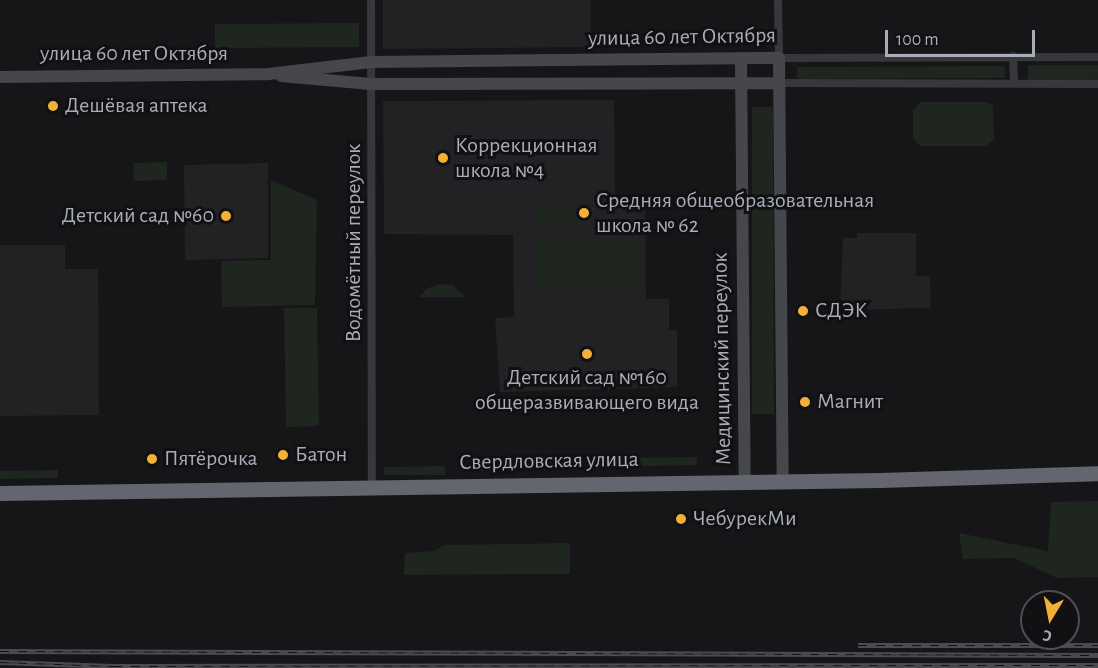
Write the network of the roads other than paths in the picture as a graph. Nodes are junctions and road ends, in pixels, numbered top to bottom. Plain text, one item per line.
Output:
1 (370, 0) edge
2 (778, 0) edge
3 (1013, 56) junction
4 (1098, 57) edge
5 (741, 58) junction
6 (778, 58) junction
7 (371, 62) junction
8 (268, 74) junction
9 (0, 76) edge
10 (740, 83) junction
11 (779, 83) junction
12 (1014, 83) junction
13 (371, 84) junction
14 (1098, 84) edge
15 (1098, 473) edge
16 (745, 481) junction
17 (783, 481) junction
18 (372, 486) junction
19 (0, 493) edge

1 - 7 street, Водомётный переулок
2 - 6 street
3 - 4 street, улица 60 лет Октября
3 - 6 street, улица 60 лет Октября
3 - 12 street
5 - 6 main road, улица 60 лет Октября
5 - 7 main road, улица 60 лет Октября
5 - 10 main road, Медицинский переулок
6 - 11 main road
7 - 8 main road, улица 60 лет Октября
7 - 13 street, Водомётный переулок
8 - 9 main road, улица 60 лет Октября
8 - 13 main road, улица 60 лет Октября
10 - 11 main road, улица 60 лет Октября
10 - 13 main road, улица 60 лет Октября
10 - 16 main road, Медицинский переулок
11 - 12 street, улица 60 лет Октября
11 - 17 main road
12 - 14 street, улица 60 лет Октября
13 - 18 street, Водомётный переулок
15 - 17 highway, Свердловская улица
16 - 17 highway, Свердловская улица
16 - 18 highway, Свердловская улица
18 - 19 highway, Свердловская улица

